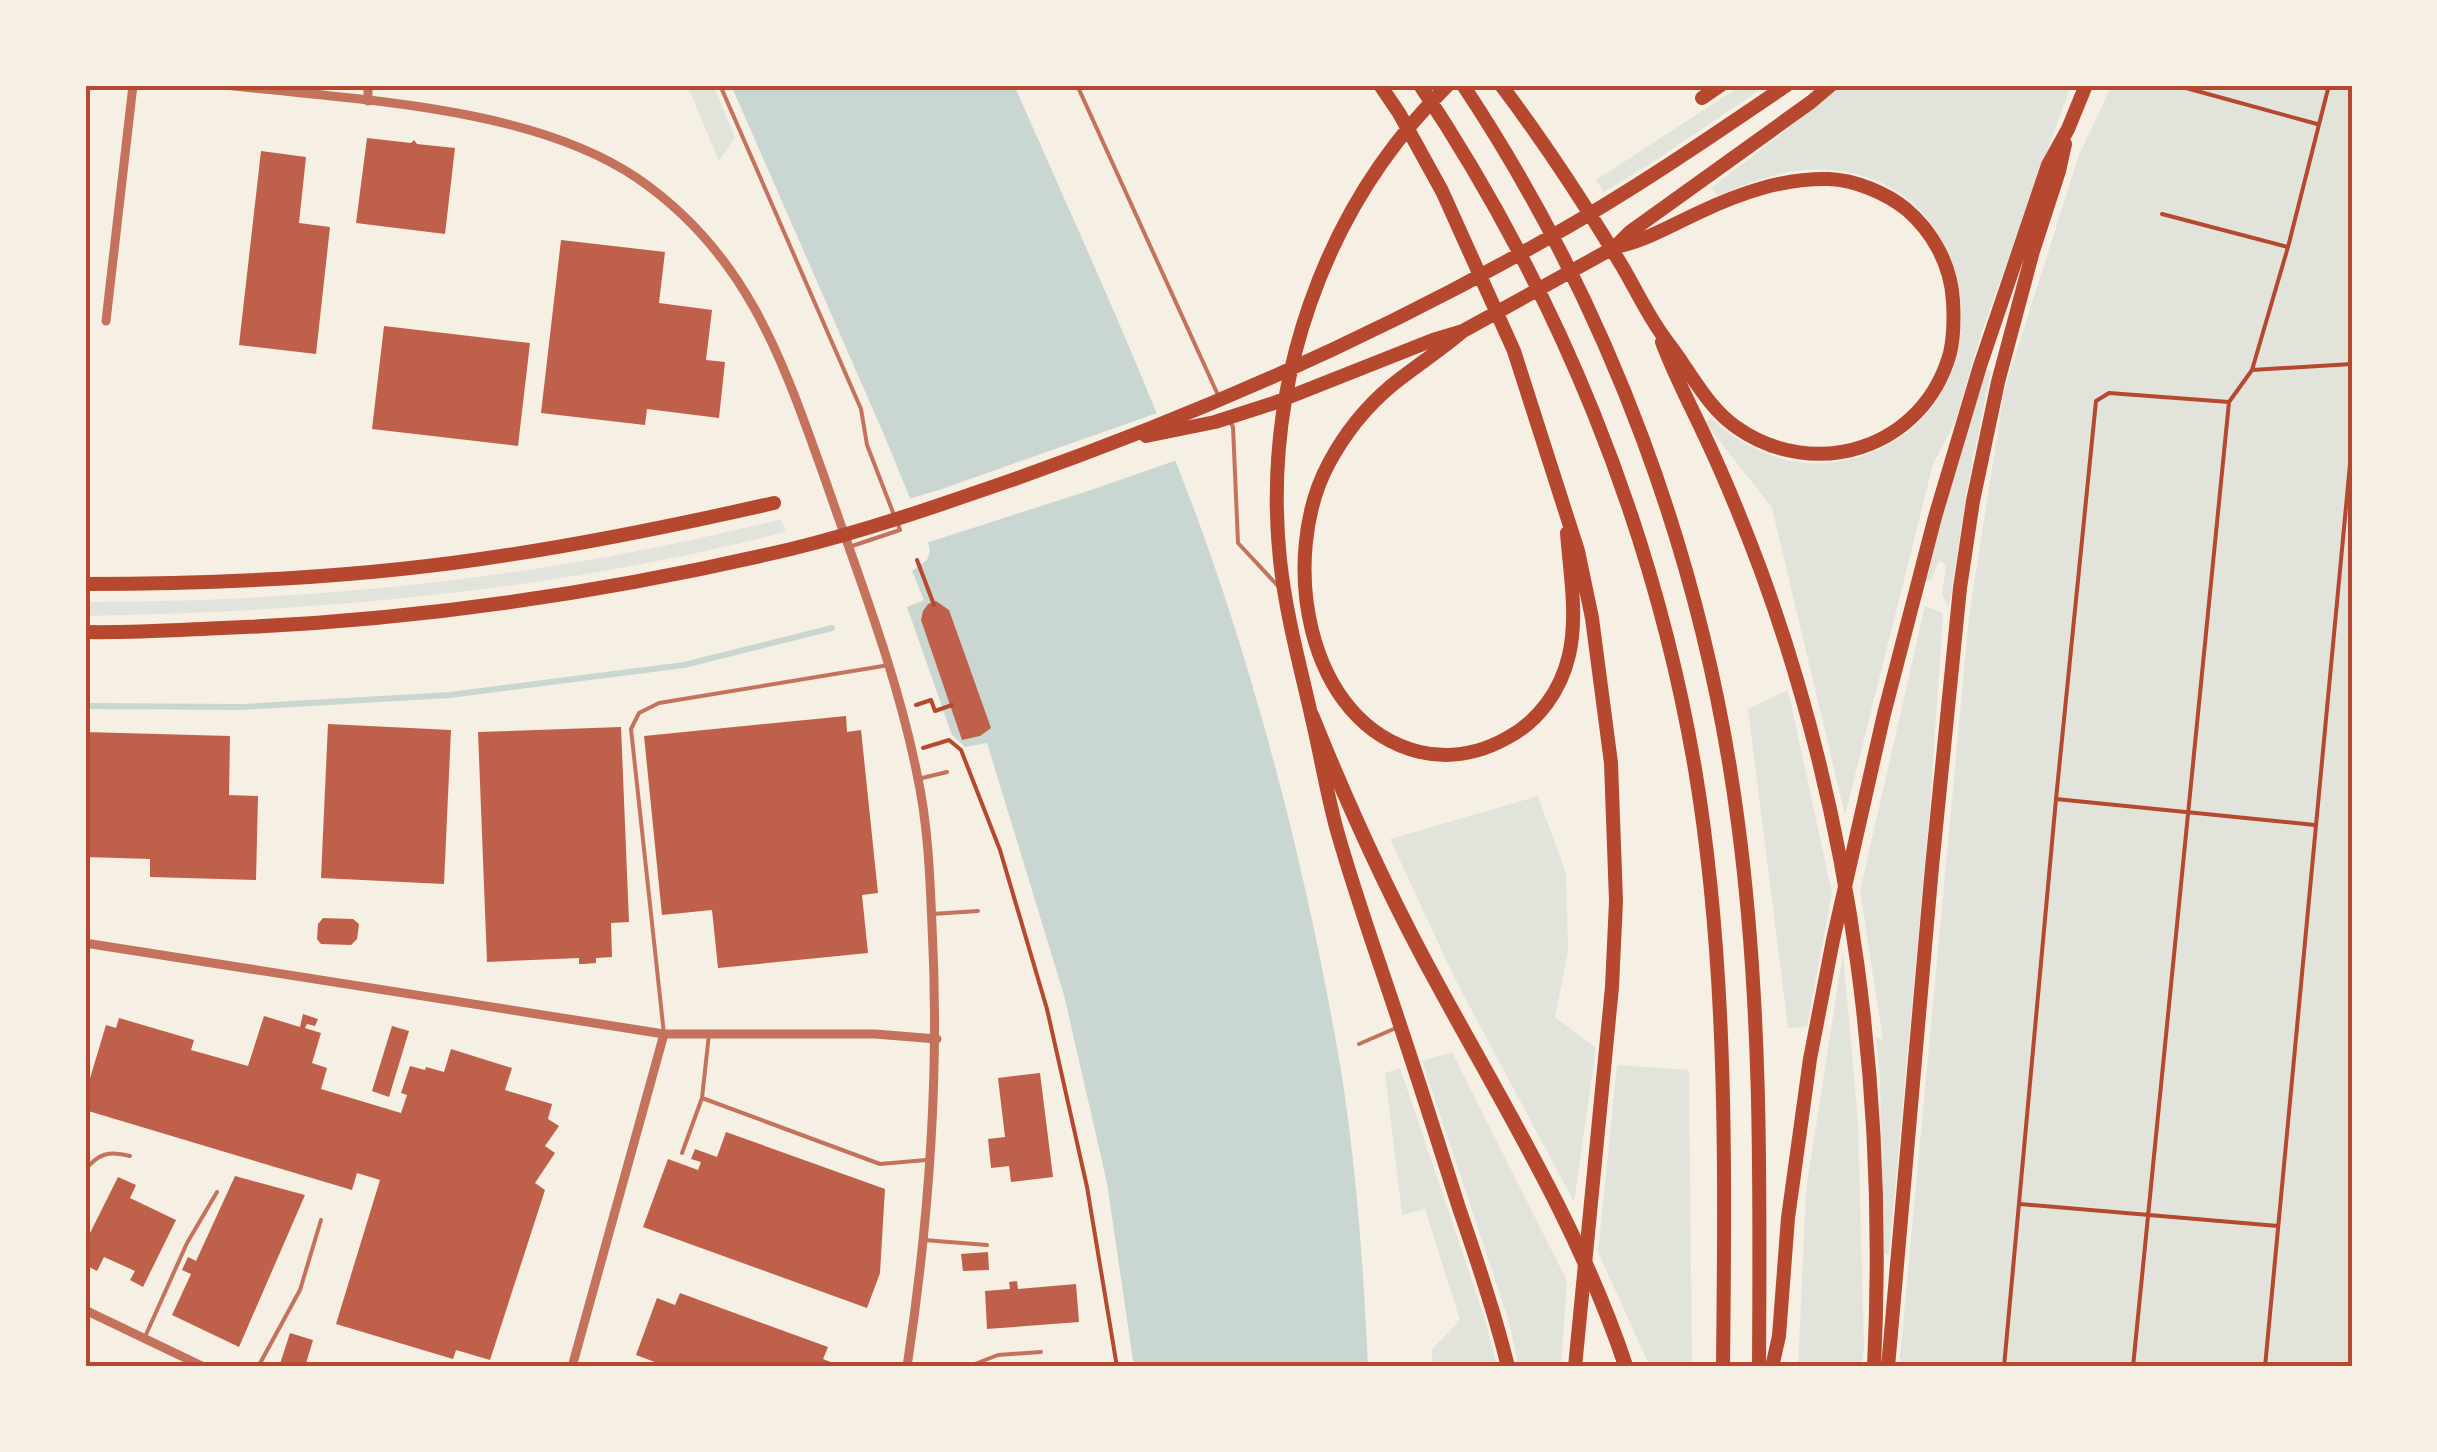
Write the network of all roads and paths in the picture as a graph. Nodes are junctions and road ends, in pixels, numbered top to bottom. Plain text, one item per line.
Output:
1 (133, 85) edge
2 (226, 85) edge
3 (368, 85) edge
4 (720, 85) edge
5 (1077, 85) edge
6 (1380, 85) edge
7 (1420, 85) edge
8 (1448, 85) edge
9 (1463, 85) edge
10 (1500, 85) edge
11 (1721, 85) edge
12 (1787, 85) edge
13 (1831, 85) edge
14 (2086, 85) edge
15 (2329, 85) edge
16 (2186, 88) dead end
17 (1702, 98) dead end
18 (368, 101) junction
19 (2318, 124) junction
20 (2068, 129) junction
21 (2162, 214) dead end
22 (1634, 237) junction
23 (2288, 247) junction
24 (106, 321) dead end
25 (1656, 327) junction
26 (1463, 331) junction
27 (2352, 364) edge
28 (2252, 370) junction
29 (2229, 402) junction
30 (1111, 444) junction
31 (2352, 444) edge
32 (774, 502) dead end
33 (1564, 508) junction
34 (849, 548) junction
35 (916, 560) dead end
36 (85, 584) edge
37 (1284, 592) junction
38 (934, 605) dead end
39 (85, 632) edge
40 (889, 665) junction
41 (931, 700) dead end
42 (952, 705) dead end
43 (1312, 716) junction
44 (912, 751) junction
45 (947, 772) dead end
46 (918, 778) junction
47 (2056, 799) junction
48 (2187, 813) junction
49 (2315, 824) junction
50 (978, 911) dead end
51 (932, 914) junction
52 (85, 942) edge
53 (1400, 1026) junction
54 (664, 1034) junction
55 (709, 1034) junction
56 (937, 1039) junction
57 (1359, 1044) dead end
58 (702, 1098) junction
59 (682, 1153) dead end
60 (130, 1156) dead end
61 (929, 1160) junction
62 (85, 1170) edge
63 (217, 1192) dead end
64 (2020, 1204) junction
65 (2148, 1213) junction
66 (321, 1220) dead end
67 (2278, 1226) junction
68 (924, 1240) junction
69 (987, 1246) dead end
70 (85, 1310) edge
71 (144, 1339) junction
72 (1041, 1352) dead end
73 (204, 1367) edge
74 (258, 1367) edge
75 (572, 1367) edge
76 (907, 1367) edge
77 (967, 1367) edge
78 (1117, 1367) edge
79 (1508, 1367) edge
80 (1575, 1367) edge
81 (1626, 1367) edge
82 (1723, 1367) edge
83 (1759, 1367) edge
84 (1772, 1367) edge
85 (1874, 1367) edge
86 (1888, 1367) edge
87 (2004, 1367) edge
88 (2134, 1367) edge
89 (2265, 1367) edge

1 - 24 street
2 - 18 street
3 - 18 street
4 - 34 lane
5 - 37 lane
6 - 33 highway
7 - 82 highway
8 - 37 highway
9 - 83 highway
10 - 25 highway
11 - 17 highway
12 - 30 highway
13 - 22 highway
14 - 20 highway
15 - 19 path
16 - 19 path
18 - 34 street
19 - 23 path
20 - 84 highway
20 - 86 highway
21 - 23 path
22 - 25 highway
22 - 26 highway
23 - 28 path
25 - 85 highway
26 - 30 highway
26 - 33 highway
27 - 28 path
28 - 29 path
29 - 47 path
29 - 48 path
30 - 39 highway
31 - 49 path
32 - 36 highway
33 - 80 highway
34 - 40 street
35 - 38 path
37 - 43 highway
40 - 44 street
40 - 54 lane
41 - 42 path
43 - 53 highway
43 - 81 highway
44 - 46 street
44 - 78 path
45 - 46 lane
46 - 51 street
47 - 48 path
47 - 64 path
48 - 49 path
48 - 65 path
49 - 67 path
50 - 51 lane
51 - 56 street
52 - 54 street
53 - 57 lane
53 - 79 highway
54 - 55 street
54 - 75 street
55 - 56 street
55 - 58 lane
56 - 61 street
58 - 59 lane
58 - 61 lane
60 - 62 lane
61 - 68 street
63 - 71 lane
64 - 65 path
64 - 87 path
65 - 67 path
65 - 88 path
66 - 74 lane
67 - 89 path
68 - 69 lane
68 - 76 street
70 - 71 street
71 - 73 street
72 - 77 lane

